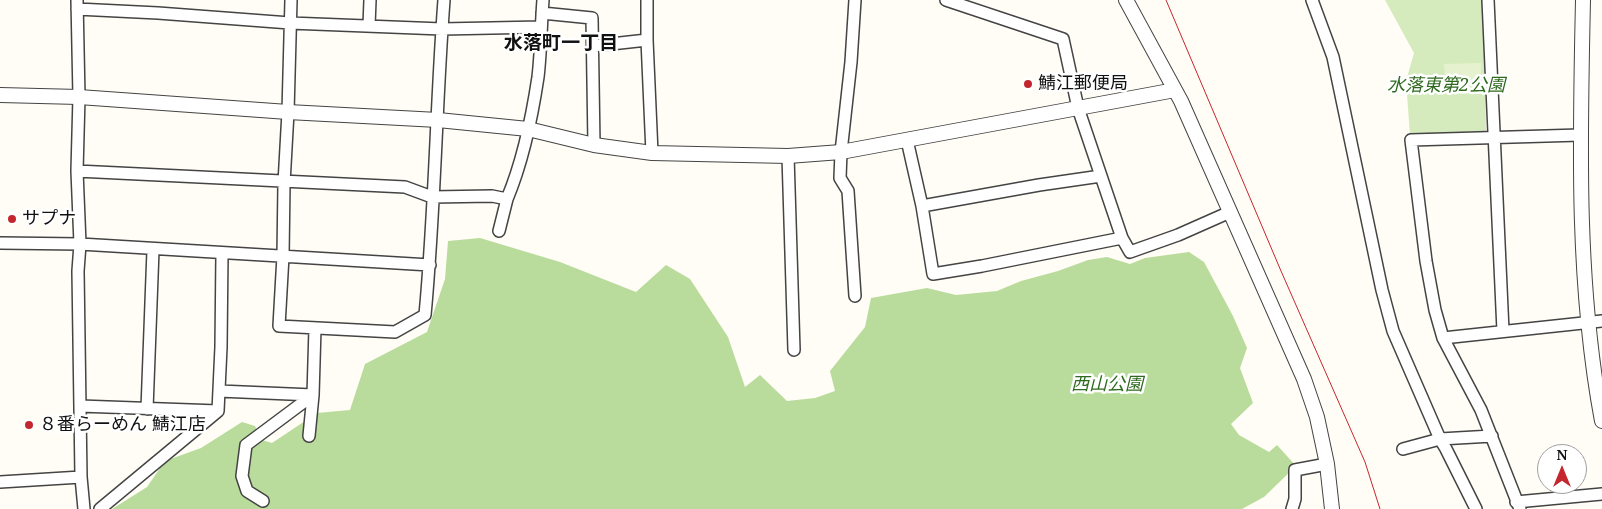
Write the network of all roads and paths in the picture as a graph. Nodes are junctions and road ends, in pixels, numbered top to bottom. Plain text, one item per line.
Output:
1 (158, 0) edge
2 (291, 0) edge
3 (370, 0) edge
4 (444, 0) edge
5 (543, 0) edge
6 (648, 0) edge
7 (855, 0) edge
8 (946, 0) edge
9 (1126, 0) edge
10 (1312, 0) edge
11 (1488, 0) edge
12 (1583, 0) edge
13 (77, 4) edge
14 (158, 13) junction
15 (542, 13) junction
16 (290, 23) junction
17 (369, 26) junction
18 (541, 27) junction
19 (442, 29) junction
20 (647, 40) junction
21 (592, 46) junction
22 (1175, 90) junction
23 (0, 95) edge
24 (79, 97) junction
25 (1078, 108) junction
26 (288, 112) junction
27 (438, 120) junction
28 (528, 129) junction
29 (1580, 135) junction
30 (1495, 136) junction
31 (907, 140) junction
32 (594, 145) junction
33 (841, 152) junction
34 (652, 153) junction
35 (788, 156) junction
36 (77, 171) junction
37 (1101, 176) junction
38 (284, 183) junction
39 (432, 197) junction
40 (507, 199) junction
41 (922, 206) junction
42 (1230, 212) junction
43 (499, 231) dead end
44 (1122, 238) junction
45 (0, 243) edge
46 (80, 244) junction
47 (153, 250) junction
48 (222, 253) junction
49 (283, 256) junction
50 (430, 265) junction
51 (855, 296) dead end
52 (1602, 322) edge
53 (1587, 323) junction
54 (316, 328) junction
55 (1503, 331) junction
56 (1443, 338) junction
57 (794, 350) dead end
58 (219, 391) junction
59 (313, 395) junction
60 (80, 406) junction
61 (146, 409) junction
62 (218, 411) junction
63 (1602, 421) edge
64 (309, 436) dead end
65 (1492, 436) junction
66 (1440, 439) junction
67 (1403, 449) dead end
68 (1327, 464) junction
69 (81, 477) junction
70 (0, 482) edge
71 (1602, 494) edge
72 (263, 501) dead end
73 (1518, 506) edge
74 (84, 509) edge
75 (100, 509) edge
76 (1292, 509) edge
77 (1332, 509) edge
78 (1476, 509) edge

1 - 14 street
2 - 16 street
3 - 17 street
4 - 19 street
5 - 15 street
6 - 20 street
7 - 33 street
8 - 25 street
9 - 22 street
10 - 66 street
11 - 30 street
12 - 29 street
13 - 14 street
13 - 24 street
14 - 16 street
15 - 18 street
15 - 21 street
16 - 17 street
16 - 26 street
17 - 19 street
18 - 19 street
18 - 28 street
19 - 27 street
20 - 21 street
20 - 34 street
21 - 32 street
22 - 25 street
22 - 42 street
23 - 24 street
24 - 26 street
24 - 36 street
25 - 31 street
25 - 37 street
26 - 27 street
26 - 38 street
27 - 28 street
27 - 39 street
28 - 32 street
28 - 40 street
29 - 30 street
29 - 53 street
30 - 55 street
30 - 56 street
31 - 33 street
31 - 41 street
32 - 34 street
33 - 35 street
33 - 51 street
34 - 35 street
35 - 57 street
36 - 38 street
36 - 46 street
37 - 41 street
37 - 44 street
38 - 39 street
38 - 49 street
39 - 40 street
39 - 50 street
40 - 43 street
41 - 44 street
42 - 44 street
42 - 68 street
45 - 46 street
46 - 47 street
46 - 60 street
47 - 48 street
47 - 61 street
48 - 49 street
48 - 58 street
49 - 50 street
49 - 54 street
50 - 54 street
52 - 53 street
53 - 55 street
53 - 63 street
54 - 59 street
55 - 56 street
56 - 65 street
58 - 59 street
58 - 62 street
59 - 64 street
59 - 72 street
60 - 61 street
60 - 69 street
61 - 62 street
62 - 75 street
65 - 66 street
65 - 73 street
66 - 67 street
66 - 78 street
68 - 76 street
68 - 77 street
69 - 70 street
69 - 74 street
71 - 73 street

